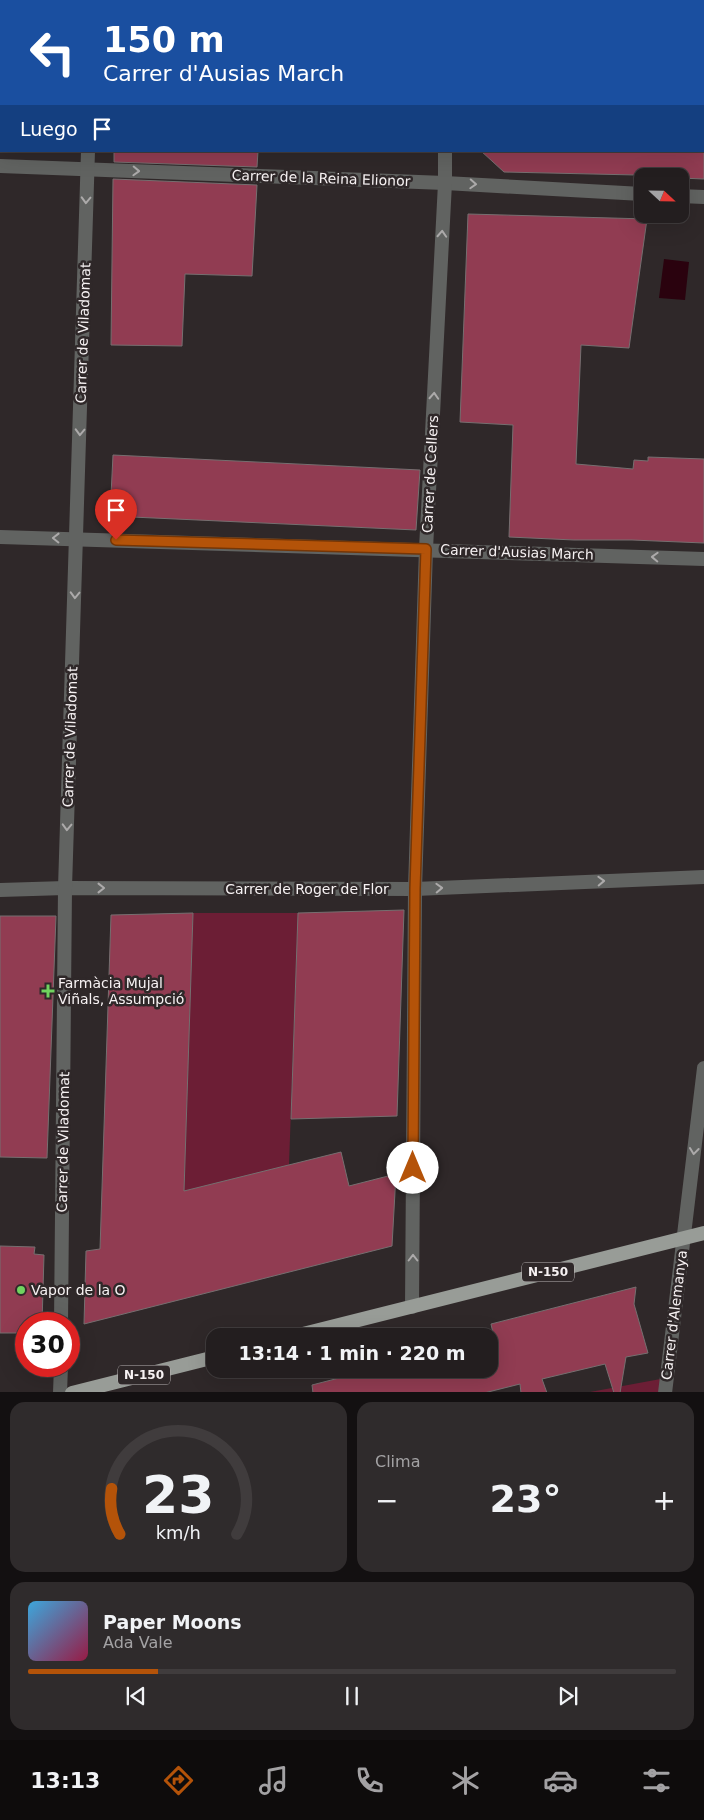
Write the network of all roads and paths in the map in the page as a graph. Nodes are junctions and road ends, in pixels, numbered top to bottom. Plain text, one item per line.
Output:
1 (88, 152) edge
2 (445, 152) edge
3 (0, 166) edge
4 (87, 169) junction
5 (444, 183) junction
6 (634, 194) edge
7 (689, 196) edge
8 (704, 197) edge
9 (0, 537) edge
10 (77, 538) junction
11 (426, 549) junction
12 (704, 559) edge
13 (704, 877) edge
14 (65, 888) junction
15 (415, 889) junction
16 (0, 890) edge
17 (704, 1068) edge
18 (704, 1233) edge
19 (683, 1238) junction
20 (412, 1307) junction
21 (61, 1312) edge
22 (327, 1328) edge
23 (206, 1358) edge
24 (61, 1377) edge
25 (60, 1392) edge
26 (72, 1392) edge
27 (665, 1392) edge

1 - 4 street, Carrer de Viladomat
2 - 5 street, Carrer de Cellers
3 - 4 street, Carrer de la Reina Elionor
4 -> 5 street, Carrer de la Reina Elionor
4 -> 10 street, Carrer de Viladomat
5 -> 6 street, Carrer de la Reina Elionor
11 -> 5 street, Carrer de Cellers
7 - 8 street
10 -> 9 street, Carrer d'Ausias March
10 - 11 street, Carrer d'Ausias March
10 -> 14 street, Carrer de Viladomat
12 -> 11 street, Carrer d'Ausias March
11 - 15 street, Carrer de Cellers
15 -> 13 street, Carrer de Roger de Flor
14 -> 15 street, Carrer de Roger de Flor
14 - 16 street, Carrer de Roger de Flor
14 - 21 street, Carrer de Viladomat
20 -> 15 street, Carrer de Cellers
17 -> 19 street, Carrer d'Alemanya
18 - 19 main road, N-150
19 - 20 main road, N-150
19 - 27 street, Carrer d'Alemanya
20 - 22 main road, N-150
23 - 26 main road, N-150
24 - 25 street

